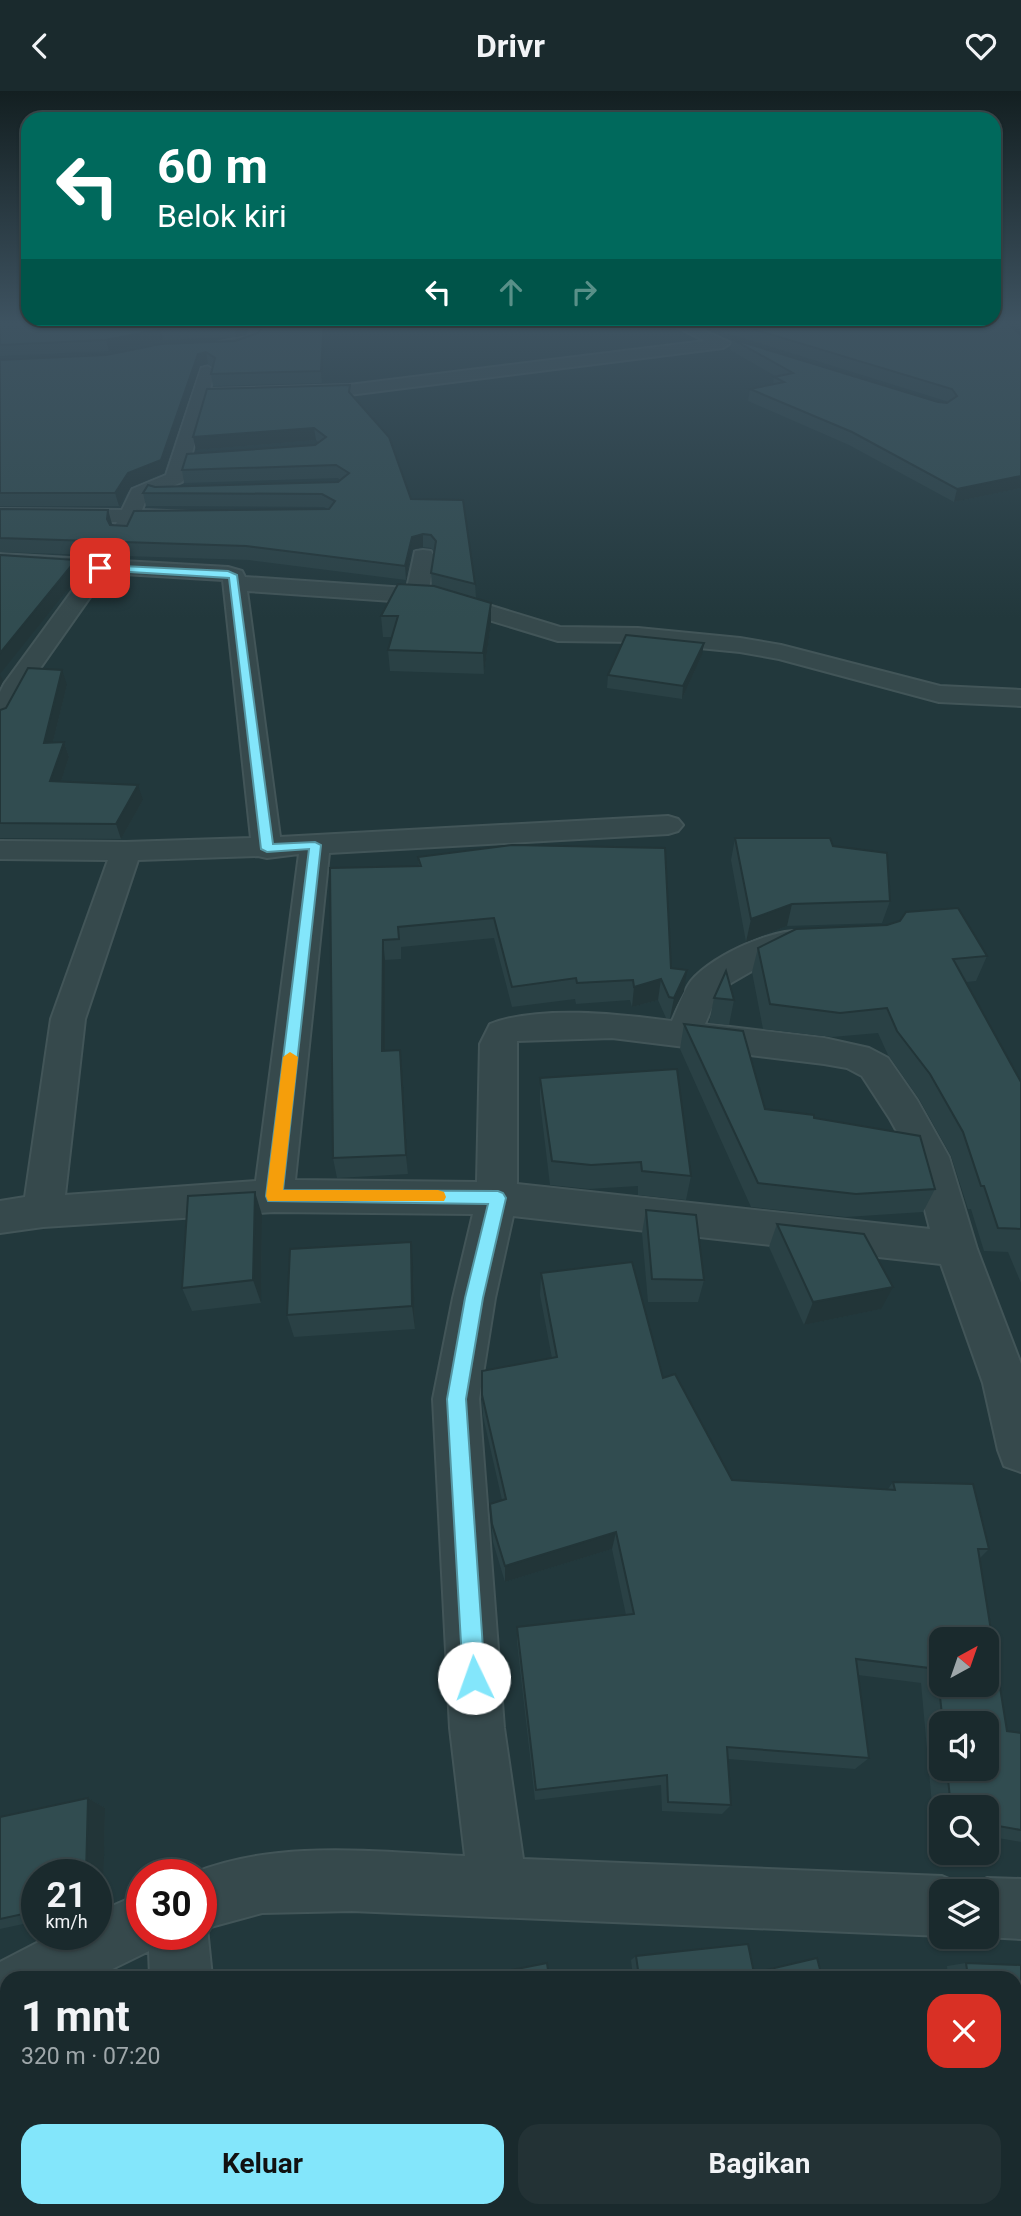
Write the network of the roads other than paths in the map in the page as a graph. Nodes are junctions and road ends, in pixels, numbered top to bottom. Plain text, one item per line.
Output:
1 (193, 420) edge
2 (207, 458) edge
3 (180, 460) junction
4 (190, 491) edge
5 (139, 493) junction
6 (0, 516) edge
7 (127, 516) junction
8 (206, 516) edge
9 (423, 556) dead end
10 (0, 561) edge
11 (108, 568) junction
12 (234, 583) junction
13 (417, 596) junction
14 (1021, 698) edge
15 (0, 716) edge
16 (668, 825) dead end
17 (315, 845) junction
18 (267, 849) junction
19 (0, 851) edge
20 (126, 851) junction
21 (840, 938) edge
22 (684, 1033) junction
23 (274, 1196) junction
24 (498, 1198) junction
25 (43, 1211) junction
26 (0, 1217) edge
27 (956, 1249) junction
28 (1021, 1450) edge
29 (498, 1888) junction
30 (217, 1896) edge
31 (929, 1905) edge
32 (999, 1908) edge
33 (1021, 1909) edge
34 (126, 1931) edge
35 (180, 1950) edge
36 (43, 1971) edge
37 (181, 1971) edge

1 - 3 street
2 - 3 street
3 - 5 street
4 - 5 street
5 - 7 street
6 - 7 street
7 - 8 street
7 - 11 street
9 - 13 street
10 - 11 street
11 - 12 street
11 - 15 street
12 - 13 street
12 - 18 street
13 - 14 street
16 - 17 street
17 - 18 street
17 - 23 street
18 - 20 street
19 - 20 street
20 - 25 street
21 - 22 street
22 - 24 street
22 - 27 street
23 - 24 street
23 - 25 street
24 - 27 street
24 - 29 street
25 - 26 street
27 - 28 street
29 - 30 street
29 - 31 street
32 - 33 street
34 - 36 street
35 - 37 street

